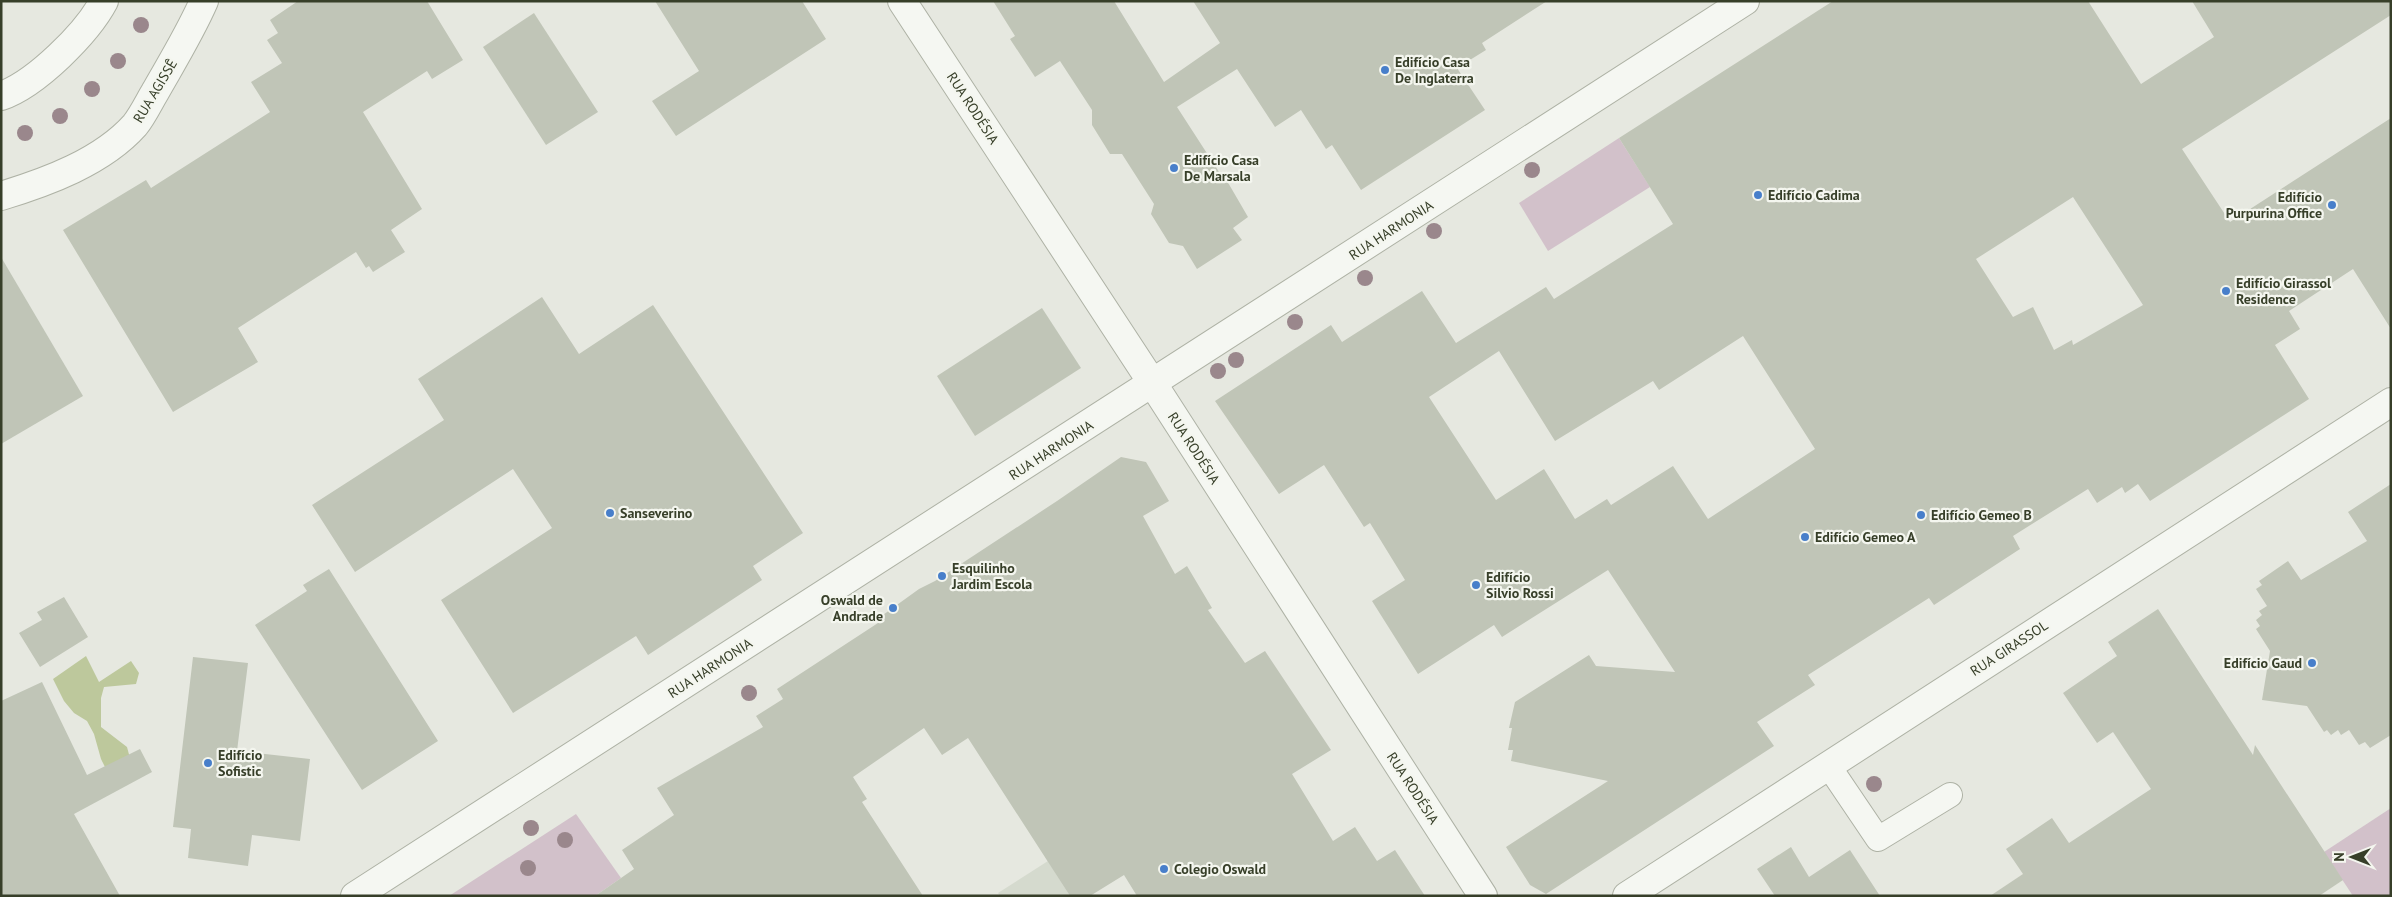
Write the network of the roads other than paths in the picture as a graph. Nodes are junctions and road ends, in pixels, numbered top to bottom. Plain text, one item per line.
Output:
1 (104, 1) edge
2 (204, 1) edge
3 (902, 1) edge
4 (1745, 1) edge
5 (1, 96) edge
6 (1, 196) edge
7 (1153, 384) junction
8 (2391, 402) edge
9 (1828, 766) junction
10 (1950, 795) dead end
11 (354, 896) edge
12 (1483, 896) edge
13 (1627, 896) edge

1 - 5 street
2 - 6 street, RUA AGISSÊ
3 - 7 street, RUA RODÉSIA
4 - 7 street, RUA HARMONIA
7 - 11 street, RUA HARMONIA
7 - 12 street, RUA RODÉSIA
8 - 9 street, RUA GIRASSOL
9 - 10 lane
9 - 13 street, RUA GIRASSOL

